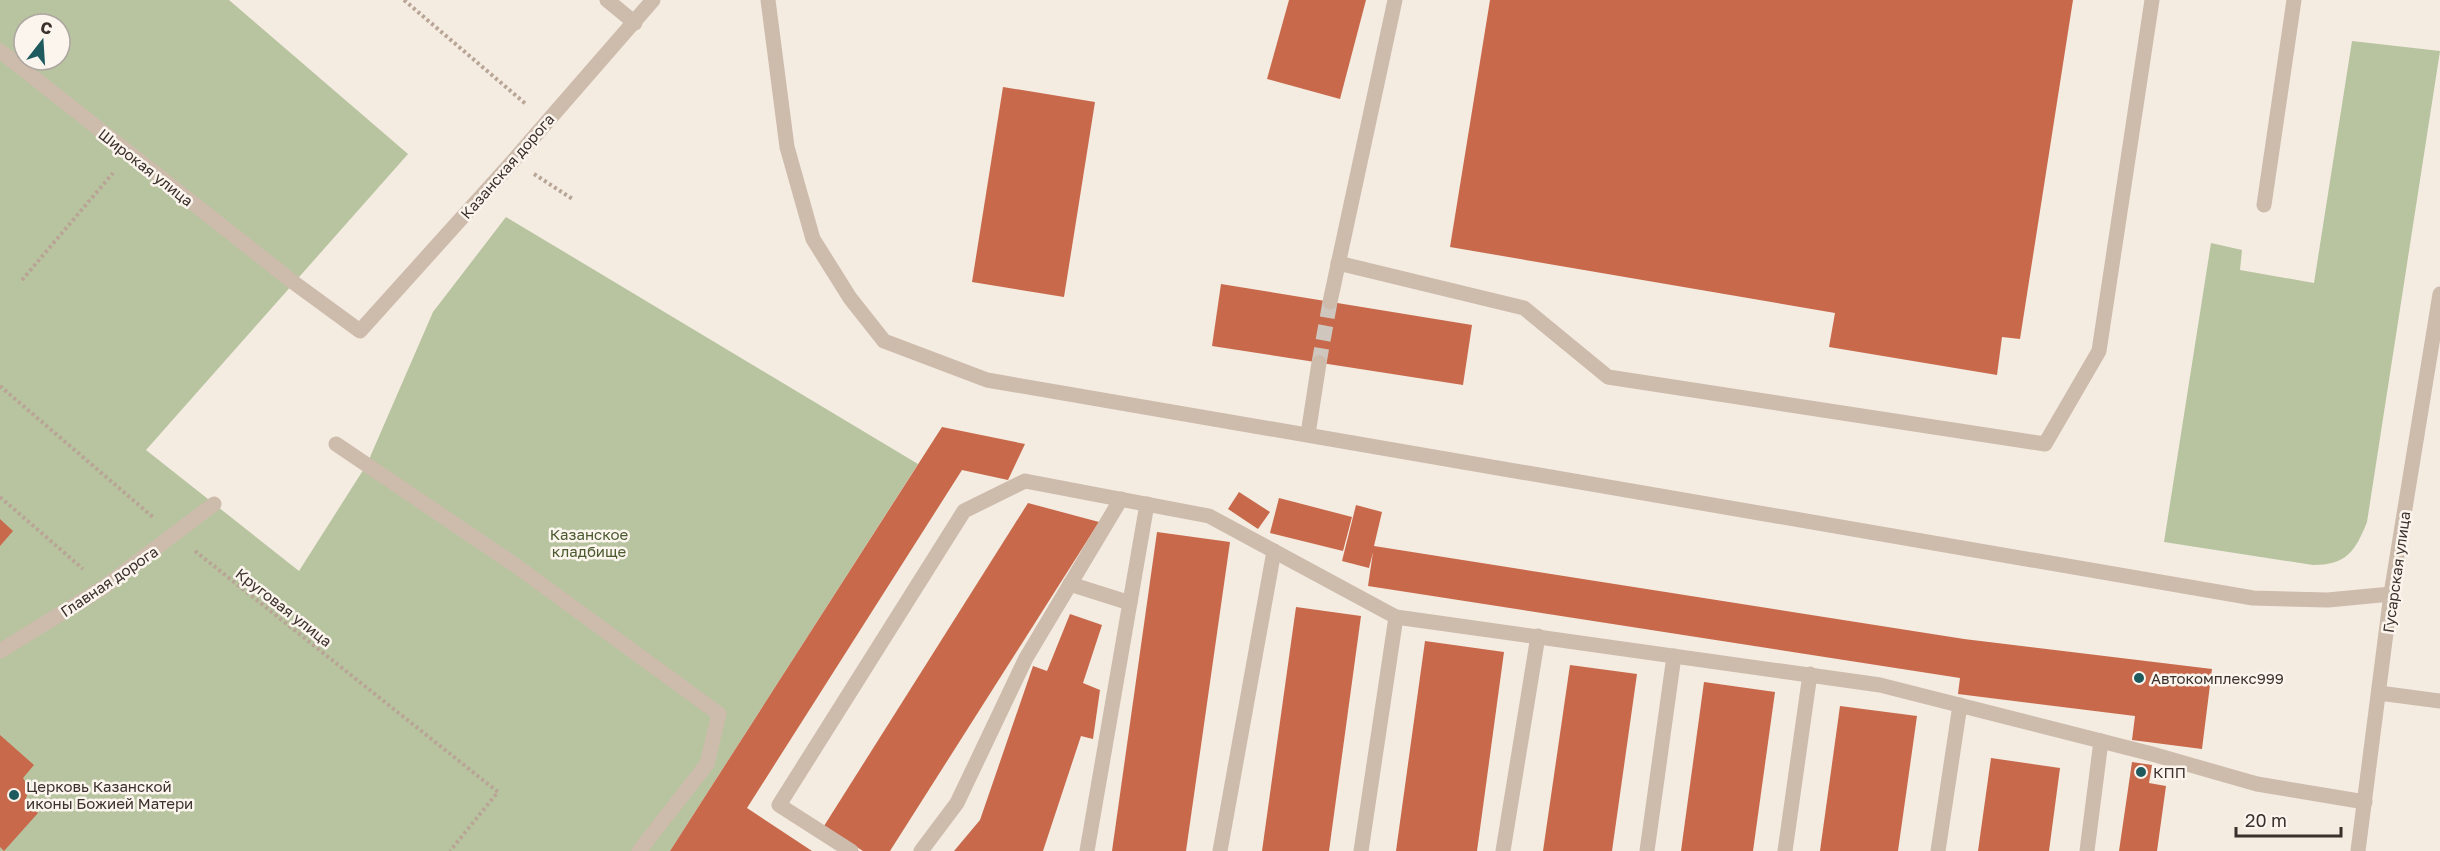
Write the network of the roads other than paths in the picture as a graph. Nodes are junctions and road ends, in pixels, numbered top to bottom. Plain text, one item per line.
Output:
1 (607, 0) edge
2 (653, 0) edge
3 (768, 0) edge
4 (1395, 0) edge
5 (2152, 0) edge
6 (2294, 0) edge
7 (635, 22) junction
8 (0, 51) edge
9 (2264, 205) dead end
10 (1338, 263) junction
11 (2440, 294) edge
12 (1330, 302) tunnel mouth
13 (360, 331) joint
14 (1319, 363) tunnel mouth
15 (1308, 434) junction
16 (336, 444) dead end
17 (1121, 499) junction
18 (214, 504) dead end
19 (1147, 504) junction
20 (1274, 551) junction
21 (1070, 584) junction
22 (2391, 594) junction
23 (1130, 603) junction
24 (1396, 616) junction
25 (1538, 636) junction
26 (0, 651) edge
27 (1674, 656) junction
28 (1810, 674) junction
29 (2379, 693) junction
30 (2440, 701) edge
31 (1959, 705) junction
32 (2101, 741) junction
33 (2365, 802) junction
34 (639, 851) edge
35 (851, 851) edge
36 (921, 851) edge
37 (1087, 851) edge
38 (1220, 851) edge
39 (1361, 851) edge
40 (1503, 851) edge
41 (1647, 851) edge
42 (1785, 851) edge
43 (1938, 851) edge
44 (2087, 851) edge
45 (2358, 851) edge

1 - 7 street
2 - 7 street, Казанская дорога
3 - 15 street
4 - 10 street
5 - 10 street
6 - 9 street
7 - 13 street, Казанская дорога
8 - 13 street, Широкая улица
10 - 12 street
11 - 22 street, Гусарская улица
14 - 15 street
15 - 22 street
16 - 34 street
17 - 19 street
17 - 21 street
17 - 35 street
18 - 26 street, Главная дорога
19 - 20 street
19 - 23 street
20 - 24 street
20 - 38 street
21 - 23 street
21 - 36 street
22 - 29 street, Гусарская улица
23 - 37 street
24 - 25 street
24 - 39 street
25 - 27 street
25 - 40 street
27 - 28 street
27 - 41 street
28 - 31 street
28 - 42 street
29 - 30 street
29 - 33 street, Гусарская улица
31 - 32 street
31 - 43 street
32 - 33 street
32 - 44 street
33 - 45 street, Гусарская улица

